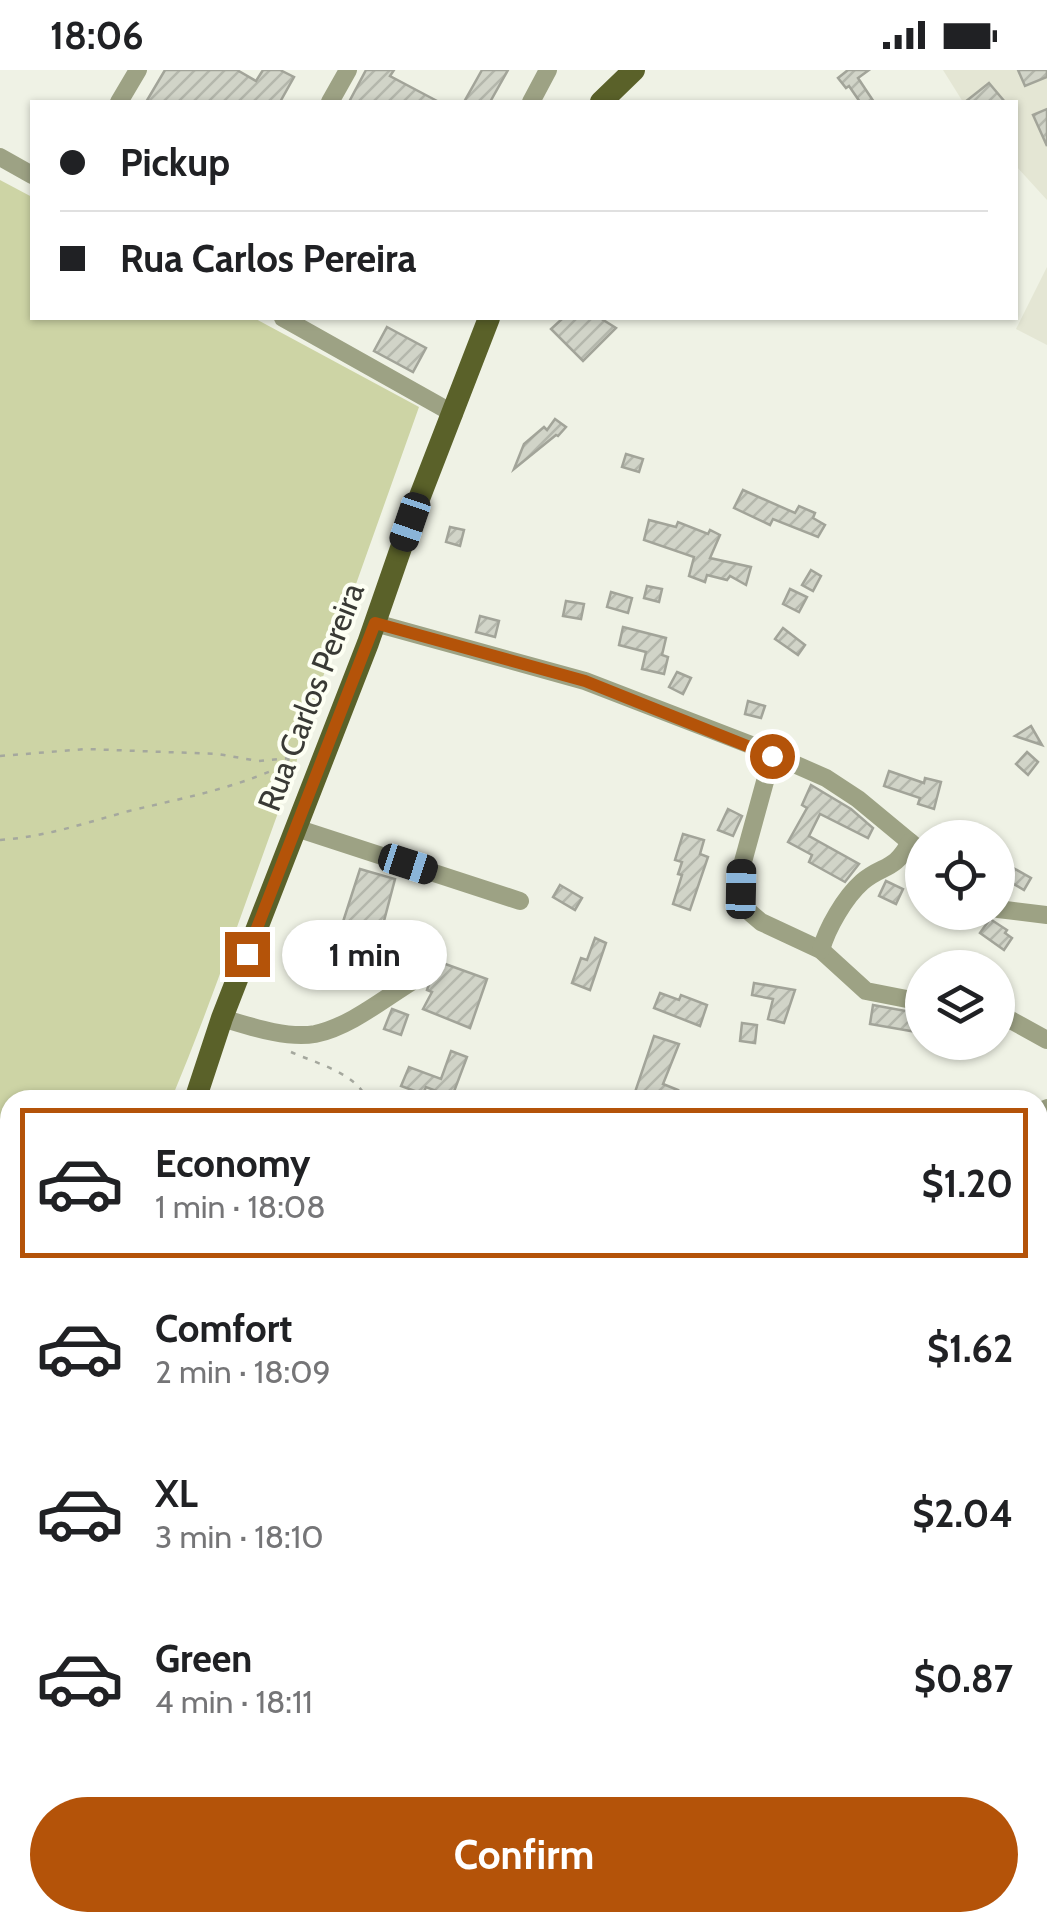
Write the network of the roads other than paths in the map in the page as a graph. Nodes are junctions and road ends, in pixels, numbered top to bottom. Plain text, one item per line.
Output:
1 (138, 70) edge
2 (348, 70) edge
3 (548, 70) edge
4 (634, 70) edge
5 (121, 100) edge
6 (331, 100) edge
7 (532, 100) edge
8 (603, 100) edge
9 (0, 157) edge
10 (30, 174) edge
11 (287, 320) edge
12 (488, 320) edge
13 (454, 414) junction
14 (375, 623) junction
15 (772, 756) junction
16 (296, 828) junction
17 (905, 838) edge
18 (905, 856) edge
19 (520, 901) dead end
20 (1015, 911) edge
21 (1047, 916) edge
22 (821, 950) junction
23 (411, 982) dead end
24 (905, 999) edge
25 (222, 1018) junction
26 (1015, 1022) edge
27 (1047, 1040) edge
28 (199, 1090) edge

1 - 5 street
2 - 6 street
3 - 7 street
4 - 8 main road
9 - 10 street
11 - 13 street
12 - 13 main road, Rua Carlos Pereira
13 - 14 main road, Rua Carlos Pereira
14 - 15 street
14 - 16 main road, Rua Carlos Pereira
15 - 17 street
15 - 22 street
16 - 19 street
16 - 25 main road, Rua Carlos Pereira
18 - 22 street
20 - 21 street
22 - 24 street
23 - 25 street
25 - 28 main road, Rua Carlos Pereira
26 - 27 street

